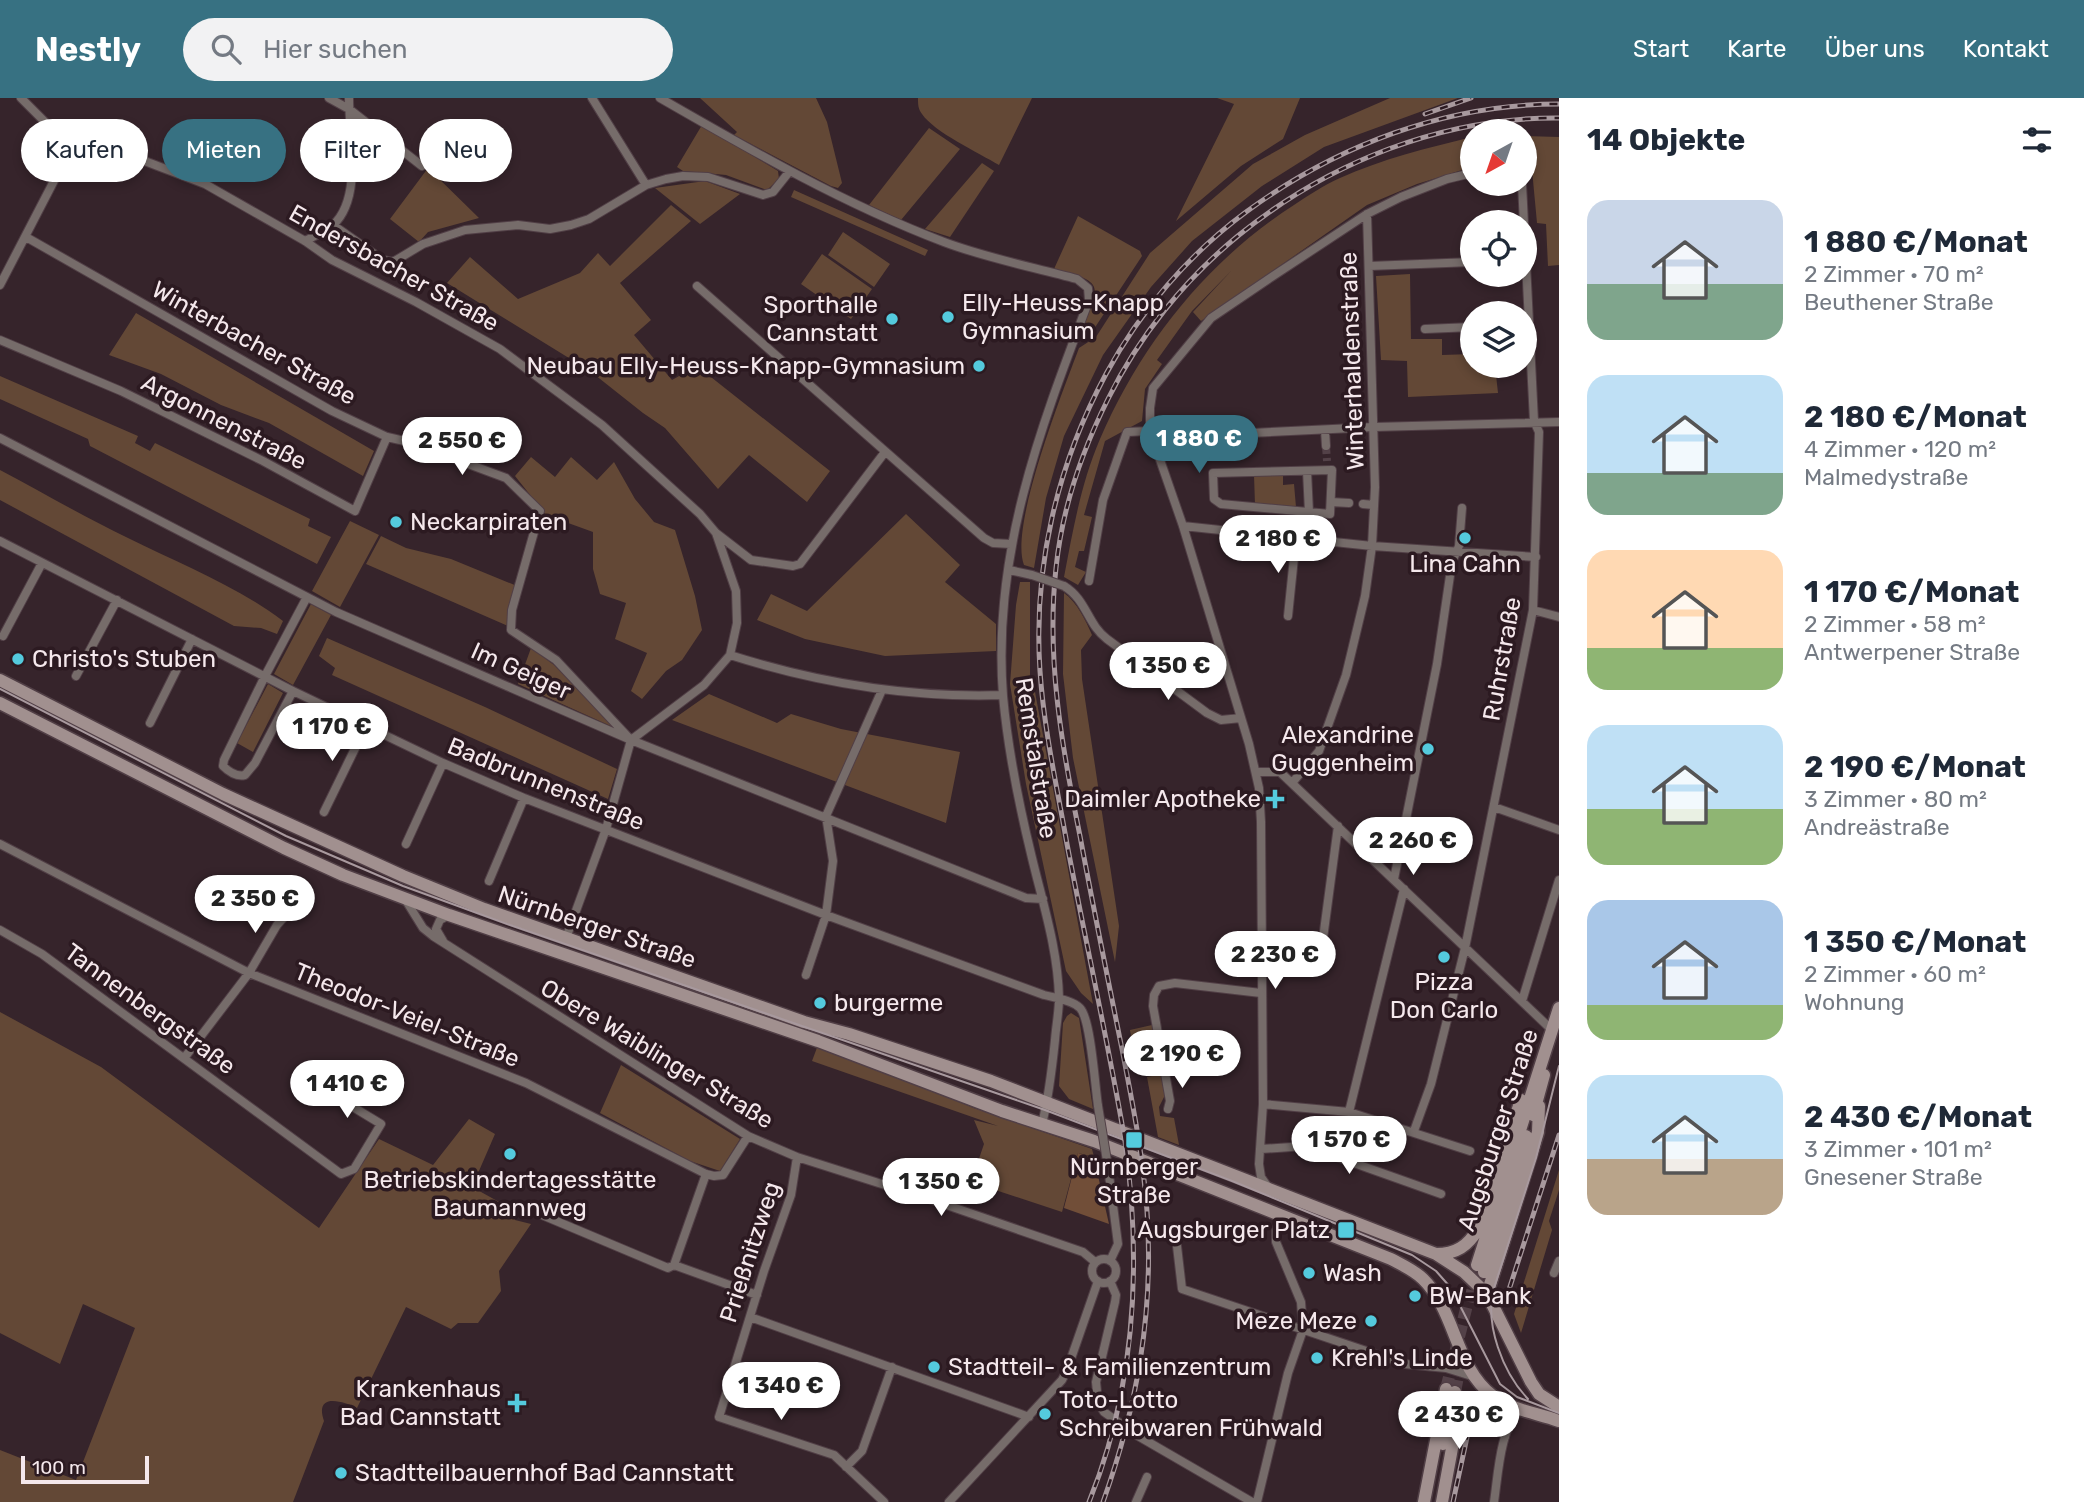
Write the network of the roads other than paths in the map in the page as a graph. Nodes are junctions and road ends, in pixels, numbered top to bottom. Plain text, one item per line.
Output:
1 (21, 98) edge
2 (329, 98) edge
3 (349, 98) edge
4 (592, 98) edge
5 (660, 98) edge
6 (349, 109) junction
7 (42, 119) edge
8 (148, 162) edge
9 (419, 164) edge
10 (789, 172) junction
11 (1460, 176) edge
12 (54, 182) edge
13 (646, 185) junction
14 (1367, 214) junction
15 (333, 225) junction
16 (26, 237) junction
17 (305, 241) junction
18 (1460, 262) edge
19 (0, 264) edge
20 (1369, 266) junction
21 (8, 271) junction
22 (0, 285) edge
23 (697, 286) dead end
24 (1460, 328) edge
25 (1425, 329) dead end
26 (0, 340) edge
27 (1531, 378) edge
28 (1534, 421) junction
29 (1559, 422) edge
30 (1374, 427) junction
31 (1325, 430) junction
32 (1150, 431) junction
33 (387, 437) junction
34 (0, 438) edge
35 (1153, 441) junction
36 (1326, 446) tunnel mouth
37 (885, 452) junction
38 (1326, 461) tunnel mouth
39 (1327, 470) junction
40 (1307, 471) junction
41 (1331, 502) junction
42 (1349, 503) dead end
43 (1363, 504) dead end
44 (1374, 505) junction
45 (1462, 508) dead end
46 (1308, 512) junction
47 (1183, 526) junction
48 (716, 533) junction
49 (1296, 538) junction
50 (0, 541) edge
51 (1011, 544) junction
52 (1371, 546) junction
53 (1455, 553) junction
54 (1536, 557) junction
55 (42, 563) junction
56 (1009, 569) junction
57 (1089, 581) dead end
58 (307, 597) junction
59 (117, 600) junction
60 (1533, 610) junction
61 (1288, 616) dead end
62 (1559, 617) edge
63 (3, 636) dead end
64 (192, 639) junction
65 (730, 655) junction
66 (76, 676) dead end
67 (265, 676) junction
68 (0, 680) edge
69 (883, 690) junction
70 (293, 691) junction
71 (1003, 695) junction
72 (0, 703) edge
73 (1241, 718) junction
74 (150, 723) dead end
75 (366, 726) junction
76 (631, 740) junction
77 (443, 764) junction
78 (1256, 772) junction
79 (1292, 783) junction
80 (524, 798) junction
81 (1494, 807) junction
82 (324, 812) dead end
83 (826, 816) junction
84 (1338, 826) junction
85 (606, 829) junction
86 (1559, 830) edge
87 (0, 844) edge
88 (405, 844) dead end
89 (1394, 879) junction
90 (1559, 880) edge
91 (489, 881) dead end
92 (1404, 889) junction
93 (405, 899) junction
94 (1043, 899) junction
95 (286, 915) dead end
96 (449, 915) junction
97 (826, 915) junction
98 (0, 930) edge
99 (566, 938) junction
100 (445, 944) junction
101 (1465, 948) junction
102 (1320, 961) dead end
103 (249, 973) junction
104 (806, 975) dead end
105 (1261, 993) junction
106 (1059, 1000) junction
107 (1522, 1001) junction
108 (1559, 1008) edge
109 (1555, 1031) edge
110 (185, 1057) junction
111 (1536, 1076) junction
112 (334, 1086) dead end
113 (1540, 1093) junction
114 (1046, 1103) junction
115 (1263, 1104) junction
116 (1168, 1109) dead end
117 (1349, 1112) junction
118 (1042, 1124) junction
119 (1414, 1131) junction
120 (748, 1136) junction
121 (1261, 1149) junction
122 (1470, 1151) dead end
123 (797, 1157) junction
124 (1259, 1164) junction
125 (706, 1174) junction
126 (1239, 1178) junction
127 (1270, 1189) junction
128 (1441, 1194) dead end
129 (542, 1215) dead end
130 (1281, 1216) junction
131 (1175, 1229) dead end
132 (1436, 1254) junction
133 (1110, 1261) junction
134 (1559, 1261) edge
135 (1096, 1262) junction
136 (674, 1265) junction
137 (1554, 1273) dead end
138 (1098, 1281) junction
139 (1110, 1281) junction
140 (1488, 1294) junction
141 (757, 1295) junction
142 (750, 1317) junction
143 (1303, 1330) junction
144 (892, 1367) junction
145 (1475, 1377) junction
146 (1454, 1392) junction
147 (1489, 1394) junction
148 (1559, 1407) edge
149 (1521, 1409) junction
150 (1029, 1417) junction
151 (1559, 1421) edge
152 (1505, 1438) junction
153 (846, 1467) junction
154 (1147, 1476) dead end
155 (884, 1502) edge
156 (948, 1502) edge
157 (1136, 1502) edge
158 (1254, 1502) edge
159 (1424, 1502) edge
160 (1430, 1502) edge
161 (1442, 1502) edge
162 (1494, 1502) edge

1 - 7 street
2 - 6 street
3 - 6 street
4 - 13 street
5 - 10 street
6 - 9 street
6 - 15 street
8 - 17 street, Endersbacher Straße
10 - 13 street
10 - 51 street, Remstalstraße
11 - 14 street
12 - 16 street
13 - 15 street
14 - 20 street, Winterhaldenstraße
14 - 32 street
15 - 17 street
16 - 21 street
16 - 33 street, Winterbacher Straße
17 - 48 street, Endersbacher Straße
18 - 20 street
19 - 21 street
20 - 30 street, Winterhaldenstraße
21 - 22 street
23 - 37 street
24 - 25 street
26 - 33 street, Argonnenstraße
27 - 28 street, Ruhrstraße
28 - 29 street
28 - 30 street
28 - 54 street, Ruhrstraße
30 - 31 street
30 - 44 street, Winterhaldenstraße
31 - 35 street
31 - 36 street
32 - 35 street
32 - 57 street
33 - 76 street, Winterbacher Straße
34 - 58 street, Im Geiger
35 - 47 street
37 - 48 street
37 - 51 street
38 - 39 street
39 - 40 street
39 - 41 street
40 - 46 street
40 - 46 street
41 - 42 street
41 - 46 street
43 - 44 street
44 - 52 street, Winterhaldenstraße
45 - 53 street
47 - 49 street
47 - 73 street
48 - 65 street
49 - 52 street
49 - 61 street
50 - 55 street, Badbrunnenstraße
51 - 56 street, Remstalstraße
52 - 53 street
52 - 79 street, Winterhaldenstraße
53 - 54 street
53 - 89 street
54 - 60 street, Ruhrstraße
55 - 59 street, Badbrunnenstraße
55 - 63 street
56 - 71 street, Remstalstraße
56 - 73 street, bridge
58 - 67 street
58 - 76 street, Im Geiger
59 - 64 street, Badbrunnenstraße
59 - 66 street
60 - 62 street
60 - 81 street, Ruhrstraße
64 - 67 street, Badbrunnenstraße
64 - 74 street
65 - 69 street
65 - 76 street
67 - 70 street, Badbrunnenstraße
67 - 70 street
68 - 99 main road, Nürnberger Straße
69 - 71 street
69 - 83 street
70 - 75 street, Badbrunnenstraße
71 - 94 street, Remstalstraße
72 - 93 main road, Nürnberger Straße
73 - 78 street
75 - 77 street, Badbrunnenstraße
75 - 82 street
76 - 83 street, Im Geiger
76 - 85 street
77 - 80 street, Badbrunnenstraße
77 - 88 street
78 - 79 street
78 - 105 street
79 - 84 street
80 - 85 street, Badbrunnenstraße
80 - 91 street
81 - 86 street
81 - 101 street, Ruhrstraße
83 - 94 street, Im Geiger
83 - 97 street
84 - 89 street
84 - 102 street
85 - 97 street, Badbrunnenstraße
85 - 99 street
87 - 103 street, Theodor-Veiel-Straße
89 - 92 street
90 - 107 street
92 - 101 street
92 - 117 street
93 - 96 main road, Nürnberger Straße
93 - 100 street, Obere Waiblinger Straße
94 - 106 street, Remstalstraße
95 - 103 street
96 - 100 street
96 - 118 main road, Nürnberger Straße
97 - 104 street
97 - 106 street, Badbrunnenstraße
98 - 110 street, Tannenbergstraße
99 - 114 main road, Nürnberger Straße
100 - 120 street, Obere Waiblinger Straße
101 - 107 street
101 - 119 street, Ruhrstraße
103 - 110 street
103 - 125 street, Theodor-Veiel-Straße
105 - 115 street
105 - 116 street
106 - 114 street, Remstalstraße
106 - 133 street, Badbrunnenstraße, bridge
107 - 109 street
108 - 109 main road, Augsburger Straße
109 - 111 main road, Augsburger Straße
109 - 113 main road, Augsburger Straße
110 - 112 street, Tannenbergstraße
111 - 113 main road, Augsburger Straße
111 - 132 main road
113 - 140 main road
114 - 118 street, Remstalstraße
114 - 126 main road, Nürnberger Straße
115 - 117 street
115 - 121 street
117 - 119 street
118 - 130 main road, Nürnberger Straße
119 - 122 street
120 - 123 street, Obere Waiblinger Straße
120 - 125 street
121 - 124 street
121 - 128 street
123 - 135 street, Obere Waiblinger Straße
123 - 141 street, Prießnitzweg
124 - 126 street
124 - 127 street
125 - 136 street
126 - 127 main road, Nürnberger Straße
127 - 132 main road, Nürnberger Straße
129 - 136 street
130 - 143 street
130 - 145 main road, Nürnberger Straße
131 - 143 street
132 - 140 main road
133 - 135 street
133 - 139 street
134 - 137 street
135 - 138 street
136 - 141 street
138 - 139 street
138 - 150 street
139 - 158 street
140 - 148 main road
141 - 142 street, Prießnitzweg
142 - 144 street
142 - 153 street, Prießnitzweg
143 - 145 street
143 - 158 street
144 - 150 street
144 - 153 street
145 - 147 main road
146 - 159 main road
146 - 160 main road
146 - 161 main road
147 - 149 main road
147 - 152 street
149 - 151 main road
149 - 152 street
150 - 156 street
152 - 162 street
153 - 155 street, Prießnitzweg
154 - 157 street

